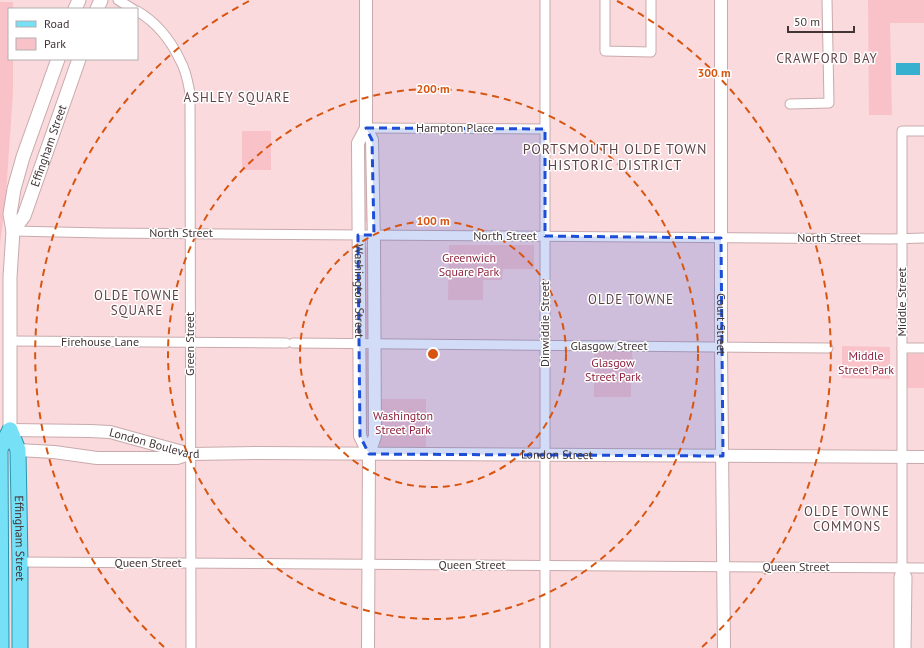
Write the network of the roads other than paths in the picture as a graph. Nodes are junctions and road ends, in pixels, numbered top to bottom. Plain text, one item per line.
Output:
1 (118, 0) edge
2 (366, 0) edge
3 (544, 0) edge
4 (605, 0) edge
5 (651, 0) edge
6 (721, 0) edge
7 (827, 0) edge
8 (131, 8) edge
9 (138, 12) edge
10 (58, 60) edge
11 (79, 60) edge
12 (790, 104) dead end
13 (366, 128) junction
14 (545, 129) junction
15 (924, 131) edge
16 (13, 231) junction
17 (190, 233) junction
18 (358, 235) junction
19 (374, 235) junction
20 (545, 236) junction
21 (721, 238) junction
22 (902, 238) junction
23 (924, 238) edge
24 (10, 341) junction
25 (190, 342) junction
26 (360, 344) junction
27 (374, 344) junction
28 (545, 345) junction
29 (721, 347) junction
30 (828, 348) dead end
31 (902, 348) junction
32 (924, 348) edge
33 (5, 430) edge
34 (0, 450) edge
35 (18, 450) junction
36 (190, 454) junction
37 (369, 454) junction
38 (545, 455) junction
39 (723, 456) junction
40 (902, 457) junction
41 (924, 457) edge
42 (0, 560) edge
43 (20, 562) junction
44 (190, 563) junction
45 (369, 565) junction
46 (545, 566) junction
47 (724, 567) junction
48 (902, 568) junction
49 (924, 568) edge
50 (2, 648) edge
51 (20, 648) edge
52 (191, 648) edge
53 (368, 648) edge
54 (545, 648) edge
55 (724, 648) edge
56 (899, 648) edge
57 (906, 648) edge

1 - 8 street
2 - 13 street, Washington Street
3 - 14 street, Dinwiddie Street
4 - 5 street
6 - 21 street, Court Street
7 - 12 street
9 - 17 street, Green Street
10 - 16 main road, Effingham Street
11 - 16 main road, Effingham Street
13 - 14 street, Hampton Place
13 - 18 street, Washington Street
13 - 19 street, Washington Street
14 - 20 street, Dinwiddie Street
15 - 22 street, Middle Street
16 - 17 street, North Street
16 - 24 main road, Effingham Street
17 - 18 street, North Street
17 - 25 street, Green Street
18 - 19 street, North Street
18 - 26 street, Washington Street
19 - 20 street, North Street
19 - 27 street, Washington Street
20 - 21 street, North Street
20 - 28 street, Dinwiddie Street
21 - 22 street, North Street
21 - 29 street, Court Street
22 - 23 street, North Street
22 - 31 street, Middle Street
24 - 25 street, Firehouse Lane
24 - 33 main road, Effingham Street
25 - 26 street, Glasgow Street
25 - 36 street, Green Street
26 - 27 street, Glasgow Street
26 - 37 street, Washington Street
27 - 28 street, Glasgow Street
27 - 37 street, Washington Street
28 - 29 street, Glasgow Street
28 - 38 street, Dinwiddie Street
29 - 30 street, Glasgow Street
29 - 39 street, Court Street
31 - 32 street
31 - 40 street, Middle Street
33 - 34 main road, Effingham Street
33 - 35 main road, Effingham Street
33 - 36 street, London Boulevard
34 - 35 main road, London Boulevard
34 - 42 main road, Effingham Street
35 - 36 street, London Boulevard
35 - 43 main road, Effingham Street
36 - 37 street, London Street
36 - 44 street, Green Street
37 - 38 street, London Street
37 - 45 street, Washington Street
38 - 39 street, London Street
38 - 46 street, Dinwiddie Street
39 - 40 street, London Street
39 - 47 street, Court Street
40 - 41 street, London Street
40 - 48 street, Middle Street
42 - 50 main road, Effingham Street
43 - 44 street, Queen Street
43 - 51 main road, Effingham Street
44 - 45 street, Queen Street
44 - 52 street, Green Street
45 - 46 street, Queen Street
45 - 53 street, Washington Street
46 - 47 street, Queen Street
46 - 54 street, Dinwiddie Street
47 - 48 street, Queen Street
47 - 55 street, Court Street
48 - 49 street, Queen Street
48 - 56 street, Middle Street
48 - 57 street, Middle Street

